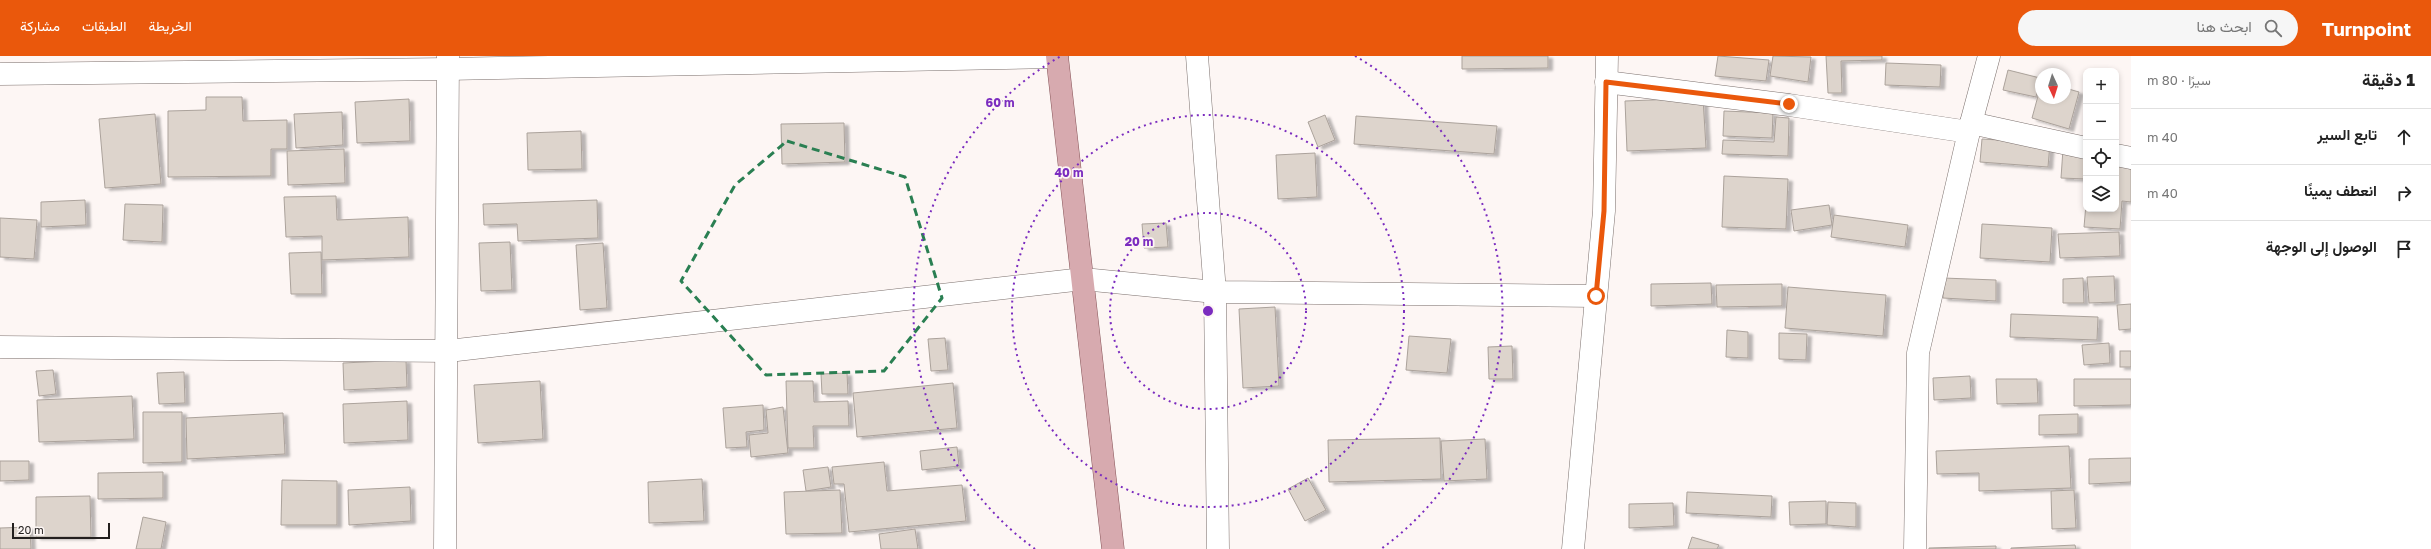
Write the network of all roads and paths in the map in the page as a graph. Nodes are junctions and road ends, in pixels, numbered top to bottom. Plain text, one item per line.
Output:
1 (1196, 56) edge
2 (1607, 56) edge
3 (1989, 56) edge
4 (1057, 57) edge
5 (448, 63) edge
6 (0, 74) edge
7 (1606, 82) junction
8 (1970, 128) junction
9 (2083, 147) edge
10 (2119, 156) edge
11 (2131, 158) edge
12 (1083, 279) junction
13 (1215, 292) junction
14 (1596, 296) junction
15 (0, 347) edge
16 (448, 351) junction
17 (445, 549) edge
18 (1113, 549) edge
19 (1218, 549) edge
20 (1573, 549) edge
21 (1915, 549) edge

1 - 13 street
2 - 7 street
3 - 8 street
4 - 5 street
4 - 12 main road
5 - 6 street
5 - 16 street
7 - 8 street
7 - 14 street
8 - 9 street
8 - 21 street
10 - 11 street
12 - 13 street
12 - 16 street
12 - 18 main road
13 - 14 street
13 - 19 street
14 - 20 street
15 - 16 street
16 - 17 street

